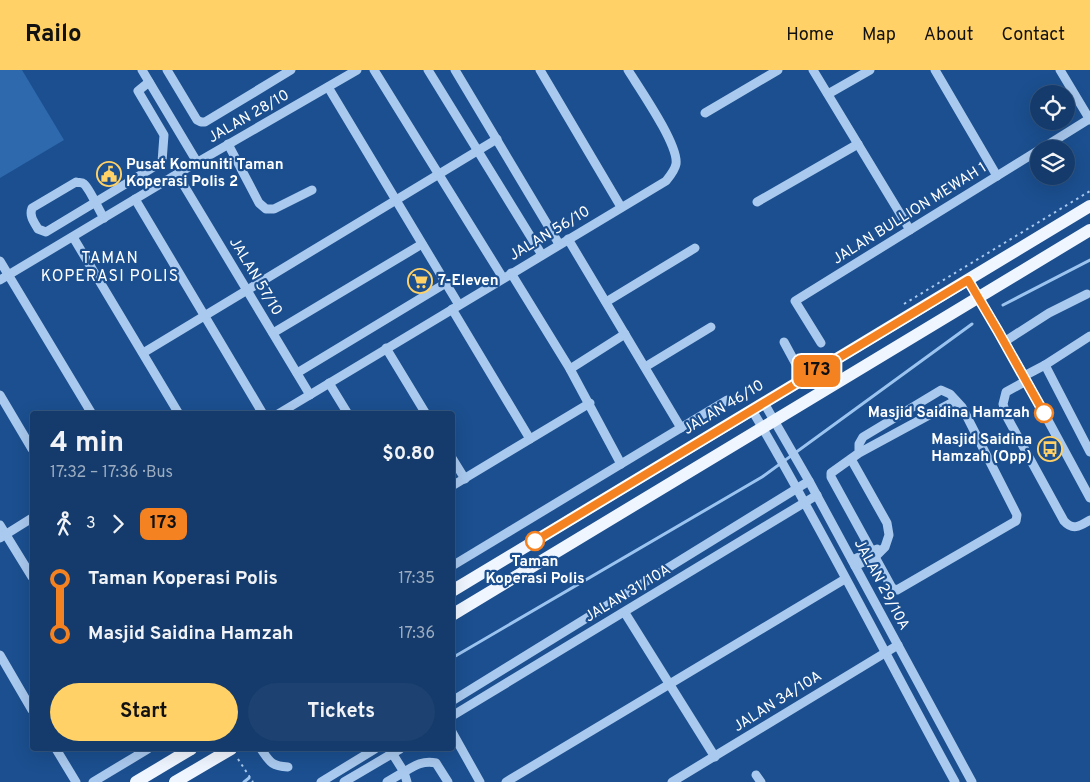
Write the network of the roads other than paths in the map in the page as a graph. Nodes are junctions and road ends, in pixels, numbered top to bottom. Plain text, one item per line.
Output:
1 (142, 70) edge
2 (167, 70) edge
3 (291, 70) edge
4 (357, 70) edge
5 (374, 70) edge
6 (428, 70) edge
7 (455, 70) edge
8 (540, 70) edge
9 (628, 70) edge
10 (778, 70) edge
11 (813, 70) edge
12 (870, 70) edge
13 (935, 70) edge
14 (1060, 70) edge
15 (344, 73) edge
16 (149, 82) junction
17 (328, 87) junction
18 (828, 94) junction
19 (705, 113) dead end
20 (1090, 119) edge
21 (497, 139) junction
22 (1056, 140) edge
23 (228, 144) junction
24 (858, 144) junction
25 (478, 151) junction
26 (1030, 156) edge
27 (198, 162) junction
28 (144, 172) junction
29 (177, 174) junction
30 (440, 174) junction
31 (997, 176) junction
32 (154, 188) junction
33 (312, 190) dead end
34 (134, 199) junction
35 (396, 200) junction
36 (95, 202) junction
37 (757, 202) dead end
38 (1090, 206) edge
39 (622, 207) junction
40 (104, 218) junction
41 (910, 230) junction
42 (1090, 230) edge
43 (73, 237) junction
44 (568, 239) junction
45 (422, 244) junction
46 (559, 244) junction
47 (695, 248) dead end
48 (542, 255) junction
49 (0, 261) edge
50 (8, 275) junction
51 (507, 276) junction
52 (0, 280) edge
53 (968, 280) junction
54 (446, 283) junction
55 (247, 290) junction
56 (1087, 294) dead end
57 (978, 298) junction
58 (606, 302) junction
59 (455, 307) junction
60 (204, 316) junction
61 (711, 327) dead end
62 (273, 333) junction
63 (626, 334) junction
64 (1090, 336) edge
65 (784, 342) dead end
66 (1004, 342) junction
67 (821, 343) dead end
68 (386, 348) junction
69 (143, 353) junction
70 (1046, 365) junction
71 (645, 367) junction
72 (570, 369) junction
73 (297, 373) junction
74 (804, 379) junction
75 (1025, 379) junction
76 (329, 383) junction
77 (0, 395) edge
78 (310, 395) junction
79 (727, 400) dead end
80 (955, 401) junction
81 (590, 403) junction
82 (764, 403) junction
83 (752, 410) junction
84 (90, 411) edge
85 (177, 411) edge
86 (261, 411) edge
87 (283, 411) edge
88 (346, 411) edge
89 (424, 411) edge
90 (774, 421) junction
91 (681, 428) junction
92 (762, 428) junction
93 (530, 439) junction
94 (30, 446) edge
95 (1090, 452) edge
96 (859, 453) junction
97 (851, 459) junction
98 (455, 463) edge
99 (621, 464) junction
100 (465, 478) junction
101 (809, 481) junction
102 (455, 484) edge
103 (797, 488) junction
104 (817, 495) junction
105 (1090, 498) edge
106 (805, 502) junction
107 (30, 519) edge
108 (1090, 520) edge
109 (0, 525) edge
110 (3, 536) edge
111 (874, 553) junction
112 (854, 563) junction
113 (455, 564) edge
114 (30, 574) edge
115 (845, 579) junction
116 (455, 589) edge
117 (455, 613) edge
118 (625, 613) junction
119 (898, 645) junction
120 (884, 653) junction
121 (0, 655) edge
122 (669, 684) junction
123 (455, 699) edge
124 (30, 707) edge
125 (455, 714) edge
126 (455, 737) edge
127 (57, 751) edge
128 (188, 751) edge
129 (262, 751) edge
130 (372, 751) edge
131 (396, 751) edge
132 (136, 752) edge
133 (234, 753) edge
134 (715, 757) junction
135 (288, 767) dead end
136 (404, 772) junction
137 (76, 782) edge
138 (93, 782) edge
139 (136, 782) edge
140 (176, 782) edge
141 (321, 782) edge
142 (344, 782) edge
143 (387, 782) edge
144 (407, 782) edge
145 (448, 782) edge
146 (480, 782) edge
147 (506, 782) edge
148 (672, 782) edge
149 (955, 782) edge
150 (972, 782) edge

1 - 16 street
2 - 3 street
4 - 15 street, JALAN 28/10
5 - 30 street
6 - 25 street
7 - 21 street
8 - 39 street
9 - 39 street, JALAN 56/10
10 - 19 street
11 - 18 street
12 - 18 street
13 - 31 street
14 - 20 street
15 - 17 street, JALAN 28/10
16 - 27 street
16 - 28 street
17 - 23 street, JALAN 28/10
17 - 35 street
18 - 24 street
20 - 22 street, JALAN BULLION MEWAH 1
21 - 25 street
21 - 46 street
23 - 27 street, JALAN 28/10
23 - 33 street
24 - 37 street
24 - 41 street
25 - 30 street
25 - 48 street
26 - 31 street, JALAN BULLION MEWAH 1
27 - 29 street, JALAN 28/10
28 - 32 street
28 - 36 street
29 - 32 street, JALAN 28/10
29 - 55 street, JALAN 57/10
30 - 35 street
30 - 51 street
31 - 41 street, JALAN BULLION MEWAH 1
32 - 34 street, JALAN 28/10
34 - 40 street, JALAN 28/10
34 - 60 street
35 - 45 street
35 - 55 street
36 - 36 street
36 - 40 street
38 - 53 main road, JALAN 46/10
39 - 44 street, JALAN 56/10
40 - 43 street, JALAN 28/10
41 - 67 street, JALAN BULLION MEWAH 1
42 - 57 main road
43 - 50 street, JALAN 28/10
43 - 69 street
44 - 46 street, JALAN 56/10
44 - 58 street
45 - 54 street
45 - 62 street
46 - 48 street, JALAN 56/10
47 - 58 street
48 - 51 street, JALAN 56/10
49 - 50 street
50 - 52 street, JALAN 28/10
50 - 84 street
51 - 59 street, JALAN 56/10
51 - 72 street
53 - 57 street
53 - 74 main road, JALAN 46/10
54 - 59 street
54 - 73 street
55 - 60 street
55 - 62 street, JALAN 57/10
56 - 66 street
57 - 66 street
57 - 90 main road
58 - 63 street
59 - 68 street, JALAN 56/10
59 - 93 street
60 - 69 street
60 - 86 street
61 - 71 street
62 - 73 street, JALAN 57/10
63 - 71 street
63 - 72 street
64 - 70 street
65 - 74 street
66 - 75 street
68 - 76 street, JALAN 56/10
68 - 89 street
69 - 85 street
70 - 75 street
70 - 95 street
71 - 91 street
72 - 81 street
73 - 78 street, JALAN 57/10
74 - 82 main road, JALAN 46/10
75 - 105 street
75 - 108 street
76 - 78 street, JALAN 56/10
76 - 88 street
77 - 94 street
78 - 87 street, JALAN 56/10
79 - 91 street, JALAN 46/10
80 - 96 street
80 - 96 street
80 - 111 street
81 - 93 street
81 - 99 street
82 - 83 main road, JALAN 46/10
82 - 90 street, JALAN 29/10A
83 - 92 street, JALAN 29/10A
83 - 116 main road, JALAN 46/10
90 - 92 main road
90 - 101 street, JALAN 29/10A
91 - 99 street, JALAN 46/10
92 - 103 street, JALAN 29/10A
92 - 117 main road
93 - 100 street
96 - 97 street
97 - 111 street
97 - 111 street
98 - 100 street
99 - 113 street, JALAN 46/10
100 - 102 street
101 - 103 street, JALAN 31/10A
101 - 104 street, JALAN 29/10A
103 - 106 street, JALAN 29/10A
103 - 123 street, JALAN 31/10A
104 - 106 street, JALAN 31/10A
104 - 112 street, JALAN 29/10A
106 - 115 street, JALAN 29/10A
106 - 118 street, JALAN 31/10A
107 - 110 street
109 - 110 street
110 - 114 street
111 - 112 street
112 - 119 street, JALAN 29/10A
115 - 120 street, JALAN 29/10A
115 - 122 street
118 - 122 street
118 - 125 street, JALAN 31/10A
119 - 120 street, JALAN 34/10A
119 - 150 street, JALAN 29/10A
120 - 134 street, JALAN 34/10A
120 - 149 street, JALAN 29/10A
121 - 124 street
122 - 134 street
122 - 147 street
126 - 146 street
127 - 137 street
128 - 139 main road
129 - 135 street
130 - 141 street
131 - 136 street
131 - 142 street
132 - 138 street
133 - 140 main road
134 - 148 street, JALAN 34/10A
136 - 143 street
136 - 144 street
136 - 145 street

